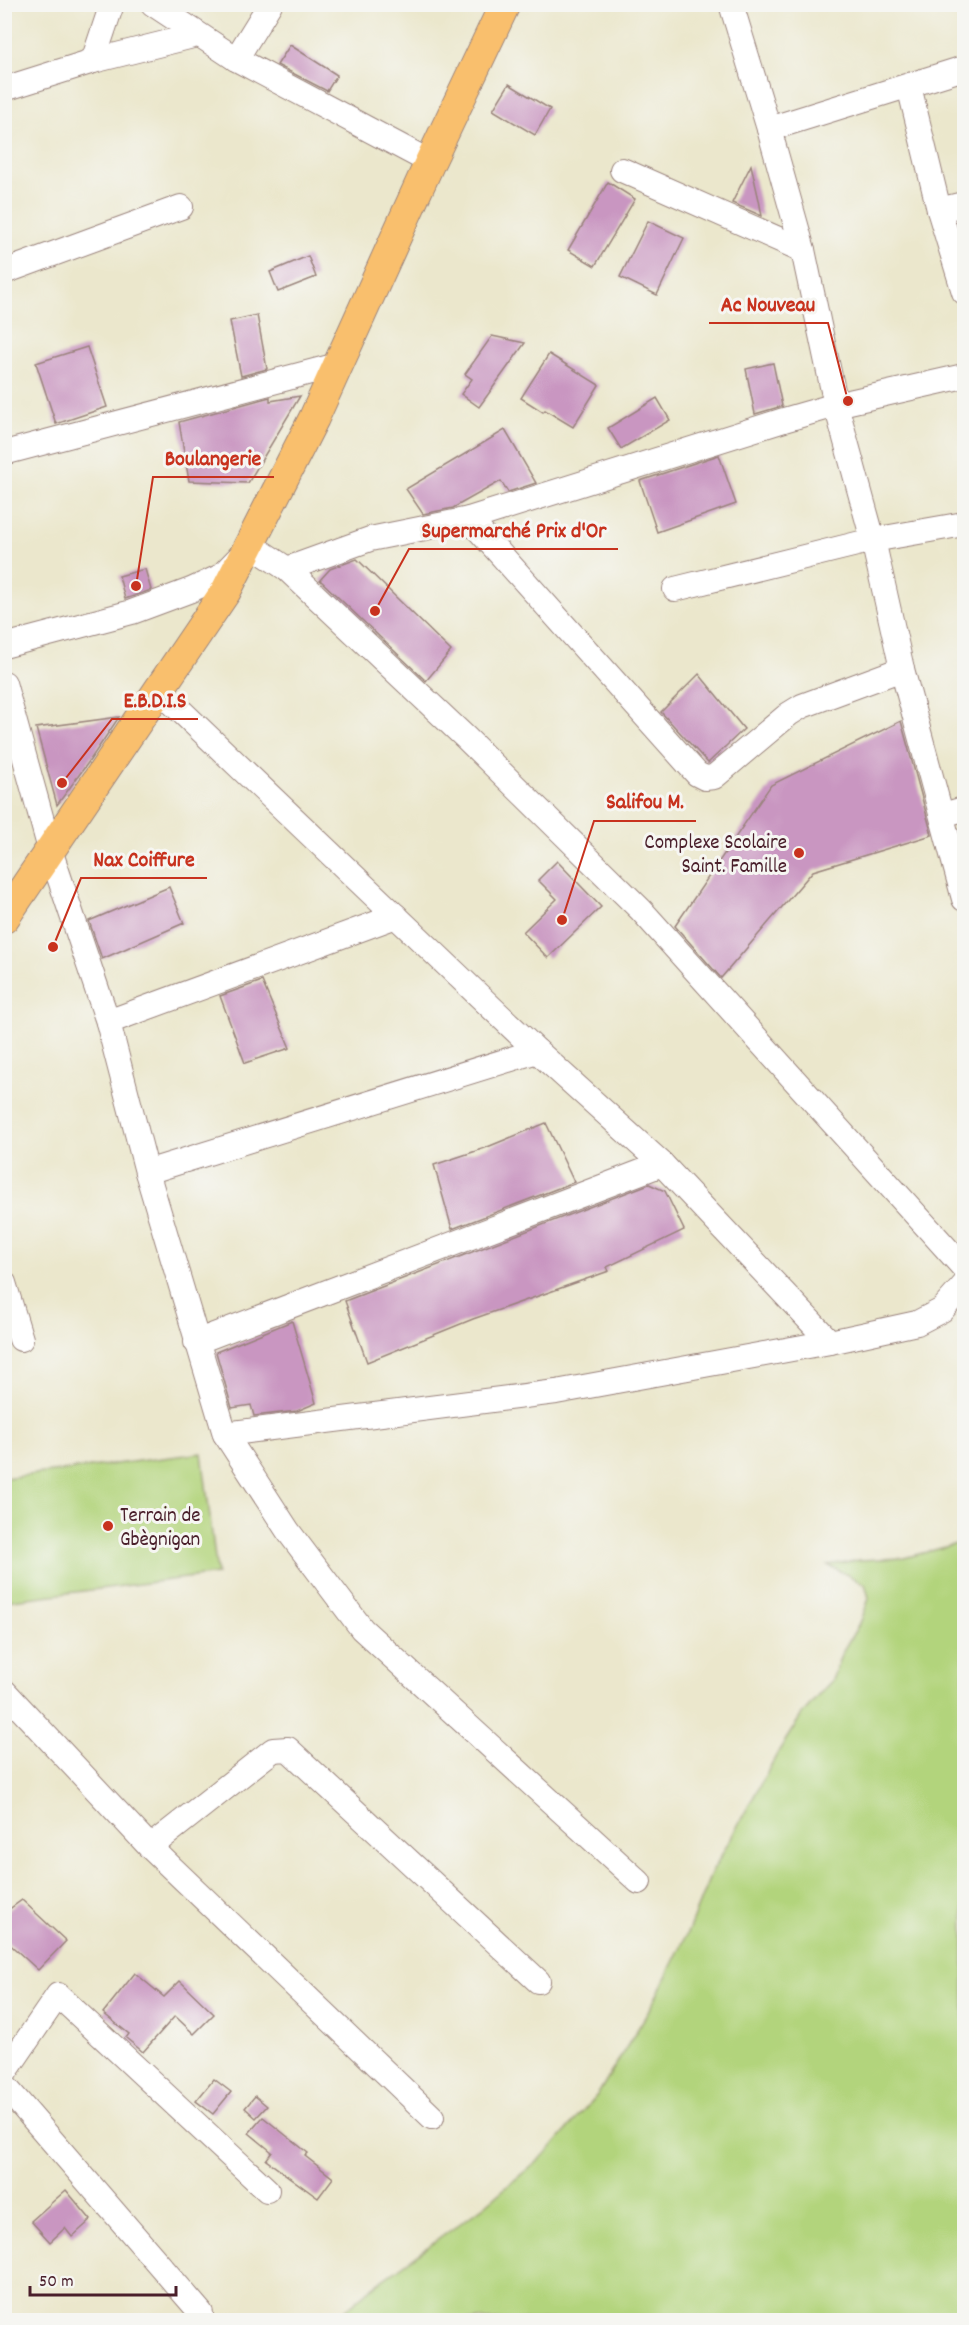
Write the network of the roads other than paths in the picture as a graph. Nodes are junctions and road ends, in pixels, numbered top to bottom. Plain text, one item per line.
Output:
1 (112, 4) edge
2 (153, 4) edge
3 (270, 4) edge
4 (505, 4) edge
5 (731, 4) edge
6 (197, 35) junction
7 (236, 59) junction
8 (93, 61) junction
9 (964, 68) edge
10 (909, 86) junction
11 (4, 89) edge
12 (770, 129) junction
13 (429, 162) junction
14 (622, 170) dead end
15 (964, 204) edge
16 (182, 207) dead end
17 (939, 210) junction
18 (803, 250) junction
19 (4, 272) edge
20 (964, 292) edge
21 (337, 365) junction
22 (964, 376) edge
23 (836, 405) junction
24 (4, 453) edge
25 (470, 519) junction
26 (964, 524) edge
27 (873, 540) junction
28 (251, 545) junction
29 (287, 569) junction
30 (675, 589) dead end
31 (4, 646) edge
32 (902, 669) junction
33 (4, 683) edge
34 (160, 691) junction
35 (953, 812) edge
36 (51, 853) junction
37 (964, 899) edge
38 (396, 916) junction
39 (4, 918) edge
40 (108, 1022) junction
41 (537, 1052) junction
42 (662, 1164) junction
43 (147, 1172) junction
44 (964, 1268) edge
45 (4, 1283) edge
46 (964, 1285) edge
47 (21, 1339) dead end
48 (196, 1342) junction
49 (830, 1342) junction
50 (225, 1434) junction
51 (4, 1691) edge
52 (150, 1847) junction
53 (639, 1882) dead end
54 (538, 1981) dead end
55 (4, 2074) edge
56 (4, 2085) edge
57 (432, 2116) dead end
58 (267, 2190) dead end
59 (201, 2313) dead end

1 - 8 street
2 - 6 street
3 - 7 street
4 - 13 main road
5 - 12 street
6 - 7 street
6 - 8 street
7 - 13 street
8 - 11 street
9 - 10 street
10 - 12 street
10 - 17 street
12 - 18 street
13 - 21 main road
14 - 18 street
15 - 17 street
16 - 19 street
17 - 20 street
18 - 23 street
21 - 24 street
21 - 28 main road
22 - 23 street
23 - 25 street
23 - 27 street
25 - 29 street
25 - 32 street
26 - 27 street
27 - 30 street
27 - 32 street
28 - 29 street
28 - 31 street
28 - 34 main road
29 - 44 street
32 - 35 street
33 - 36 street
34 - 36 main road
34 - 38 street
35 - 37 street
36 - 39 main road
36 - 40 street
38 - 40 street
38 - 41 street
40 - 43 street
41 - 42 street
41 - 43 street
42 - 48 street
42 - 49 street
43 - 48 street
45 - 47 street
46 - 49 street
48 - 50 street
49 - 50 street
50 - 53 street
51 - 52 street
52 - 54 street
52 - 57 street
55 - 58 street
56 - 59 street

